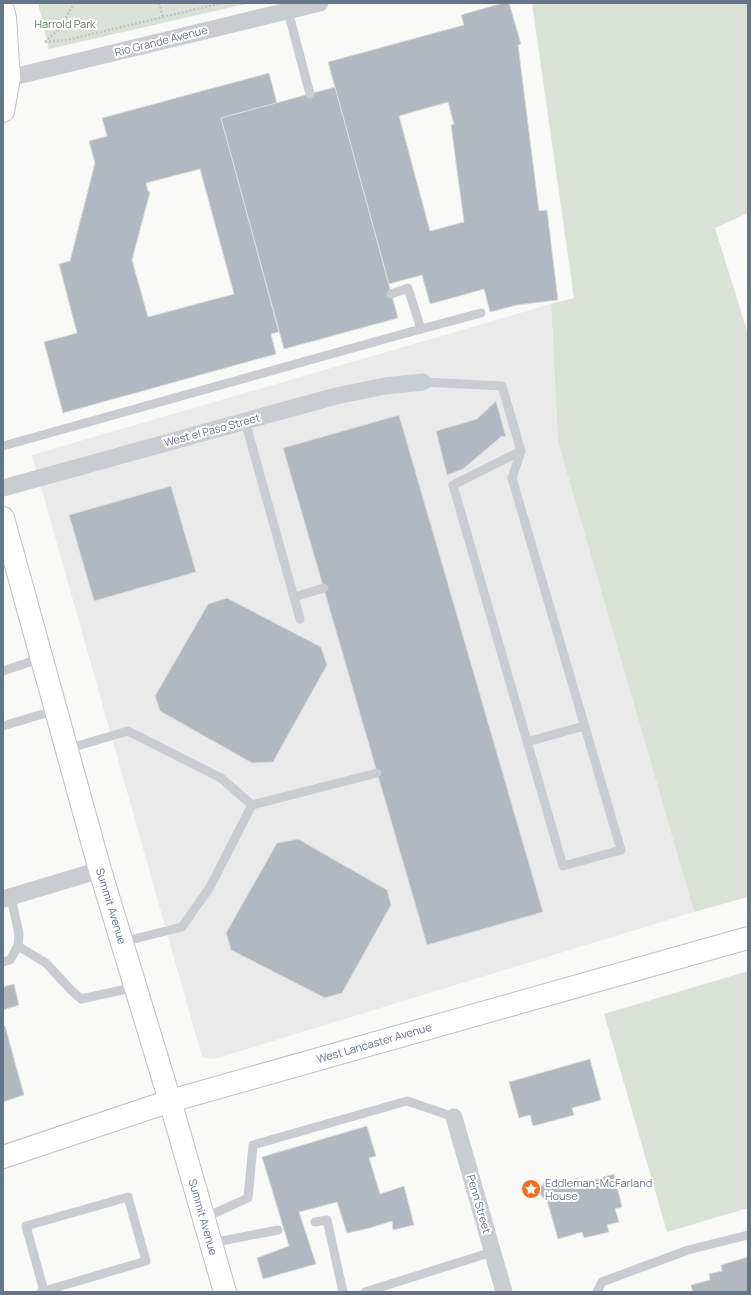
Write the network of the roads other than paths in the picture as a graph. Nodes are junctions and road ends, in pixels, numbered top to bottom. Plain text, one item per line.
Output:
1 (320, 3) edge
2 (3, 10) edge
3 (288, 11) junction
4 (6, 78) edge
5 (310, 94) dead end
6 (3, 111) edge
7 (391, 294) dead end
8 (481, 313) dead end
9 (421, 329) junction
10 (424, 382) joint
11 (245, 421) junction
12 (3, 446) edge
13 (521, 451) junction
14 (3, 488) edge
15 (3, 518) edge
16 (324, 588) dead end
17 (294, 597) junction
18 (300, 619) dead end
19 (42, 658) junction
20 (3, 671) edge
21 (56, 710) junction
22 (3, 726) edge
23 (584, 726) junction
24 (527, 742) junction
25 (67, 749) junction
26 (377, 773) dead end
27 (252, 804) junction
28 (100, 870) junction
29 (7, 898) edge
30 (748, 938) edge
31 (122, 942) junction
32 (18, 946) junction
33 (3, 962) edge
34 (136, 987) junction
35 (170, 1101) junction
36 (454, 1117) joint
37 (3, 1157) edge
38 (204, 1218) junction
39 (315, 1222) dead end
40 (278, 1230) dead end
41 (748, 1235) edge
42 (211, 1243) junction
43 (492, 1252) junction
44 (42, 1292) edge
45 (225, 1292) edge
46 (343, 1292) edge
47 (365, 1292) edge
48 (504, 1292) edge
49 (597, 1292) edge

1 - 3 street, Rio Grande Avenue
2 - 4 main road
3 - 4 street, Rio Grande Avenue
3 - 5 lane
4 - 6 main road
7 - 9 lane
8 - 9 lane
9 - 12 lane
10 - 11 street, West el Paso Street
10 - 13 lane
11 - 14 street, West el Paso Street
11 - 17 lane
13 - 23 lane
13 - 24 lane
15 - 19 main road, Summit Avenue
16 - 17 lane
17 - 18 lane
19 - 20 lane
19 - 21 main road, Summit Avenue
21 - 22 lane
21 - 25 main road, Summit Avenue
23 - 24 lane
23 - 24 lane
25 - 27 lane
25 - 28 main road, Summit Avenue
26 - 27 lane
27 - 31 lane
28 - 29 street
28 - 31 main road, Summit Avenue
29 - 32 lane
30 - 35 main road, West Lancaster Avenue
31 - 34 main road, Summit Avenue
32 - 33 lane
32 - 34 lane
34 - 35 main road, Summit Avenue
35 - 37 main road, West Lancaster Avenue
35 - 38 main road, Summit Avenue
36 - 38 lane
36 - 43 street, Penn Street
38 - 42 main road, Summit Avenue
39 - 46 lane
40 - 42 lane
41 - 49 lane
42 - 45 main road, Summit Avenue
43 - 47 lane
43 - 48 street, Penn Street
44 - 44 lane

